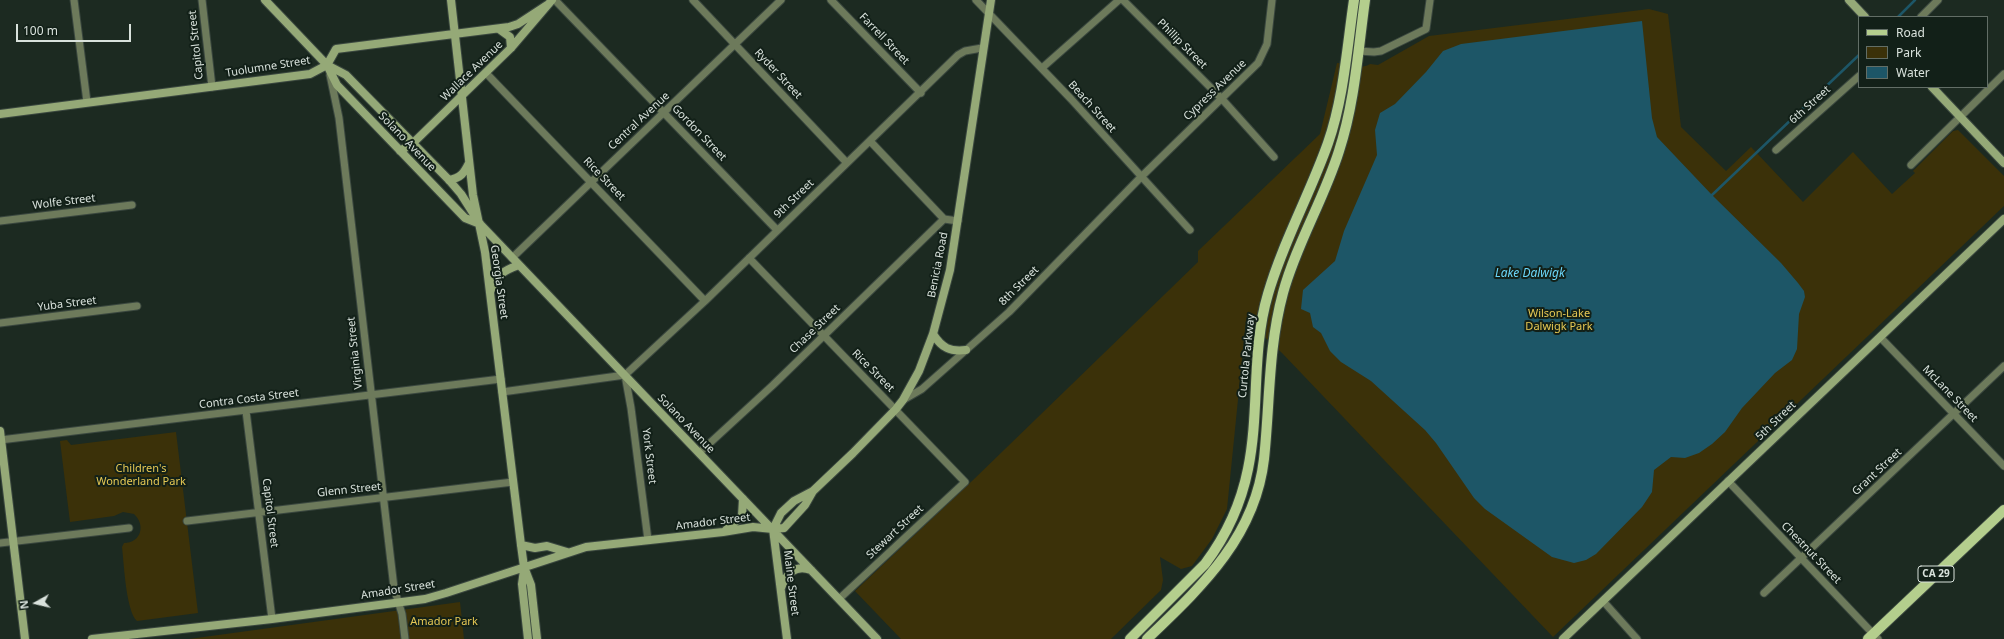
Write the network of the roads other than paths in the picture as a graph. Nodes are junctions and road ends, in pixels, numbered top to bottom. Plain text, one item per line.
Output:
1 (74, 0) edge
2 (202, 0) edge
3 (265, 0) edge
4 (451, 0) edge
5 (693, 0) edge
6 (781, 0) edge
7 (832, 0) edge
8 (976, 0) edge
9 (991, 0) edge
10 (1119, 0) edge
11 (1122, 0) edge
12 (1272, 0) edge
13 (1354, 0) edge
14 (1365, 0) edge
15 (1430, 0) edge
16 (1849, 0) edge
17 (1938, 0) edge
18 (551, 2) edge
19 (989, 13) junction
20 (1864, 16) edge
21 (1922, 16) edge
22 (1350, 27) junction
23 (498, 29) junction
24 (455, 35) junction
25 (735, 44) junction
26 (511, 48) junction
27 (982, 48) junction
28 (1358, 51) junction
29 (327, 65) junction
30 (1042, 68) junction
31 (486, 73) junction
32 (2004, 74) edge
33 (1858, 77) edge
34 (212, 87) junction
35 (1933, 88) edge
36 (920, 92) junction
37 (462, 96) junction
38 (1222, 99) junction
39 (87, 102) junction
40 (664, 113) junction
41 (0, 114) edge
42 (1960, 117) junction
43 (870, 141) junction
44 (413, 143) junction
45 (1776, 150) dead end
46 (400, 151) junction
47 (1274, 157) dead end
48 (469, 162) junction
49 (847, 163) junction
50 (2004, 163) edge
51 (1911, 165) dead end
52 (1141, 177) junction
53 (449, 180) junction
54 (591, 181) junction
55 (132, 205) dead end
56 (944, 219) junction
57 (2004, 219) edge
58 (0, 221) edge
59 (958, 221) junction
60 (480, 224) junction
61 (777, 230) junction
62 (1190, 230) dead end
63 (512, 258) junction
64 (749, 258) junction
65 (519, 265) junction
66 (490, 292) junction
67 (705, 300) junction
68 (137, 306) dead end
69 (0, 323) edge
70 (933, 334) junction
71 (824, 336) junction
72 (1880, 337) junction
73 (966, 350) junction
74 (2004, 366) edge
75 (625, 375) junction
76 (501, 379) junction
77 (502, 392) junction
78 (370, 396) junction
79 (903, 400) junction
80 (896, 409) junction
81 (246, 411) junction
82 (1955, 414) junction
83 (0, 431) edge
84 (1, 440) edge
85 (699, 453) junction
86 (2004, 466) edge
87 (1728, 481) junction
88 (513, 482) junction
89 (965, 482) joint
90 (812, 491) junction
91 (383, 498) junction
92 (743, 499) junction
93 (2004, 510) edge
94 (259, 512) junction
95 (187, 521) dead end
96 (129, 528) dead end
97 (773, 529) junction
98 (723, 532) junction
99 (648, 540) junction
100 (13, 541) junction
101 (0, 543) edge
102 (521, 545) junction
103 (567, 552) junction
104 (1801, 558) junction
105 (524, 567) junction
106 (811, 570) junction
107 (780, 591) junction
108 (1764, 593) dead end
109 (839, 599) junction
110 (1603, 601) junction
111 (398, 602) junction
112 (272, 619) junction
113 (1873, 637) edge
114 (25, 639) edge
115 (92, 639) edge
116 (406, 639) edge
117 (528, 639) edge
118 (537, 639) edge
119 (787, 639) edge
120 (877, 639) edge
121 (1130, 639) edge
122 (1147, 639) edge
123 (1563, 639) edge
124 (1637, 639) edge

1 - 39 street
2 - 34 street, Capitol Street
3 - 29 main road, Solano Avenue
4 - 24 main road, Georgia Street
5 - 25 street, Ryder Street
6 - 25 street, Central Avenue
7 - 36 street, Farrell Street
8 - 19 street, Beach Street
9 - 19 main road, Benicia Road
10 - 30 street
11 - 38 street, Phillip Street
12 - 38 street, Cypress Avenue
13 - 22 main road, Curtola Parkway
14 - 28 main road
15 - 28 street
16 - 20 main road
17 - 21 street
18 - 23 main road, Tuolumne Street
18 - 26 main road, Wallace Avenue
18 - 40 street, Gordon Street
19 - 27 main road, Benicia Road
19 - 30 street, Beach Street
22 - 28 main road
22 - 121 main road, Curtola Parkway
23 - 24 main road, Tuolumne Street
23 - 26 main road
24 - 29 main road, Tuolumne Street
24 - 37 main road, Georgia Street
25 - 40 street, Central Avenue
25 - 49 street, Ryder Street
26 - 31 main road, Wallace Avenue
27 - 36 street, 9th Street
27 - 59 main road, Benicia Road
28 - 122 main road
29 - 34 main road, Tuolumne Street
29 - 44 main road, Solano Avenue
29 - 46 main road, Solano Avenue
29 - 78 street, Virginia Street
30 - 52 street, Beach Street
31 - 37 main road, Wallace Avenue
31 - 54 street, Rice Street
32 - 42 street
33 - 45 street, 6th Street
34 - 39 main road, Tuolumne Street
35 - 42 main road
36 - 43 street, 9th Street
37 - 44 main road, Wallace Avenue
37 - 48 main road, Georgia Street
38 - 47 street, Phillip Street
38 - 52 street, Cypress Avenue
39 - 41 main road, Tuolumne Street
40 - 54 street, Central Avenue
40 - 61 street, Gordon Street
42 - 50 main road
42 - 51 street
43 - 49 street, 9th Street
43 - 56 street
44 - 46 main road, Wallace Avenue
44 - 53 main road, Solano Avenue
46 - 60 main road, Solano Avenue
48 - 53 main road
48 - 60 main road, Georgia Street
49 - 61 street, 9th Street
52 - 62 street, Beach Street
52 - 73 street, 8th Street
53 - 60 main road, Solano Avenue
54 - 63 street, Central Avenue
54 - 67 street, Rice Street
55 - 58 street, Wolfe Street
56 - 59 street
56 - 71 street, Chase Street
57 - 72 main road, 5th Street
59 - 70 main road, Benicia Road
60 - 63 main road, Solano Avenue
60 - 66 main road, Georgia Street
61 - 64 street, 9th Street
63 - 65 main road, Solano Avenue
64 - 67 street, 9th Street
64 - 71 street, Rice Street
65 - 66 main road
65 - 75 main road, Solano Avenue
66 - 76 main road, Georgia Street
67 - 75 street, 9th Street
68 - 69 street, Yuba Street
70 - 73 main road
70 - 79 main road, Benicia Road
71 - 80 street, Rice Street
71 - 85 street, Chase Street
72 - 82 street, McLane Street
72 - 87 main road, 5th Street
73 - 79 street, 8th Street
74 - 82 street, Grant Street
75 - 77 street
75 - 85 main road, Solano Avenue
75 - 99 street, York Street
76 - 77 main road, Georgia Street
76 - 78 street, Contra Costa Street
77 - 88 main road, Georgia Street
78 - 81 street, Contra Costa Street
78 - 91 street, Virginia Street
79 - 80 main road, Benicia Road
80 - 89 street, Rice Street
80 - 90 main road, Benicia Road
81 - 84 street, Contra Costa Street
81 - 94 street, Capitol Street
82 - 86 street, McLane Street
82 - 104 street, Grant Street
83 - 84 main road
84 - 100 main road
85 - 92 main road, Solano Avenue
87 - 104 street, Chestnut Street
87 - 110 main road, 5th Street
88 - 91 street, Glenn Street
88 - 102 main road, Georgia Street
89 - 109 street, Stewart Street
90 - 97 main road, Benicia Road
90 - 97 main road, Benicia Road
91 - 94 street, Glenn Street
91 - 111 street, Virginia Street
92 - 97 main road, Solano Avenue
92 - 98 main road
93 - 113 main road, CA 29
94 - 95 street, Glenn Street
94 - 112 street, Capitol Street
96 - 100 street
97 - 98 main road, Amador Street
97 - 106 main road, Solano Avenue
97 - 107 main road, Maine Street
98 - 99 main road, Amador Street
99 - 103 main road, Amador Street
100 - 101 street
100 - 114 main road
102 - 103 main road
102 - 105 main road, Georgia Street
103 - 105 main road, Amador Street
104 - 108 street, Grant Street
104 - 113 street, Chestnut Street
105 - 111 main road, Amador Street
105 - 117 main road, Georgia Street
105 - 118 main road, Georgia Street
106 - 107 main road
106 - 109 main road, Solano Avenue
107 - 119 main road, Maine Street
109 - 120 main road, Solano Avenue
110 - 123 main road, 5th Street
110 - 124 street
111 - 112 main road, Amador Street
111 - 116 street, Virginia Street
112 - 115 main road, Amador Street

